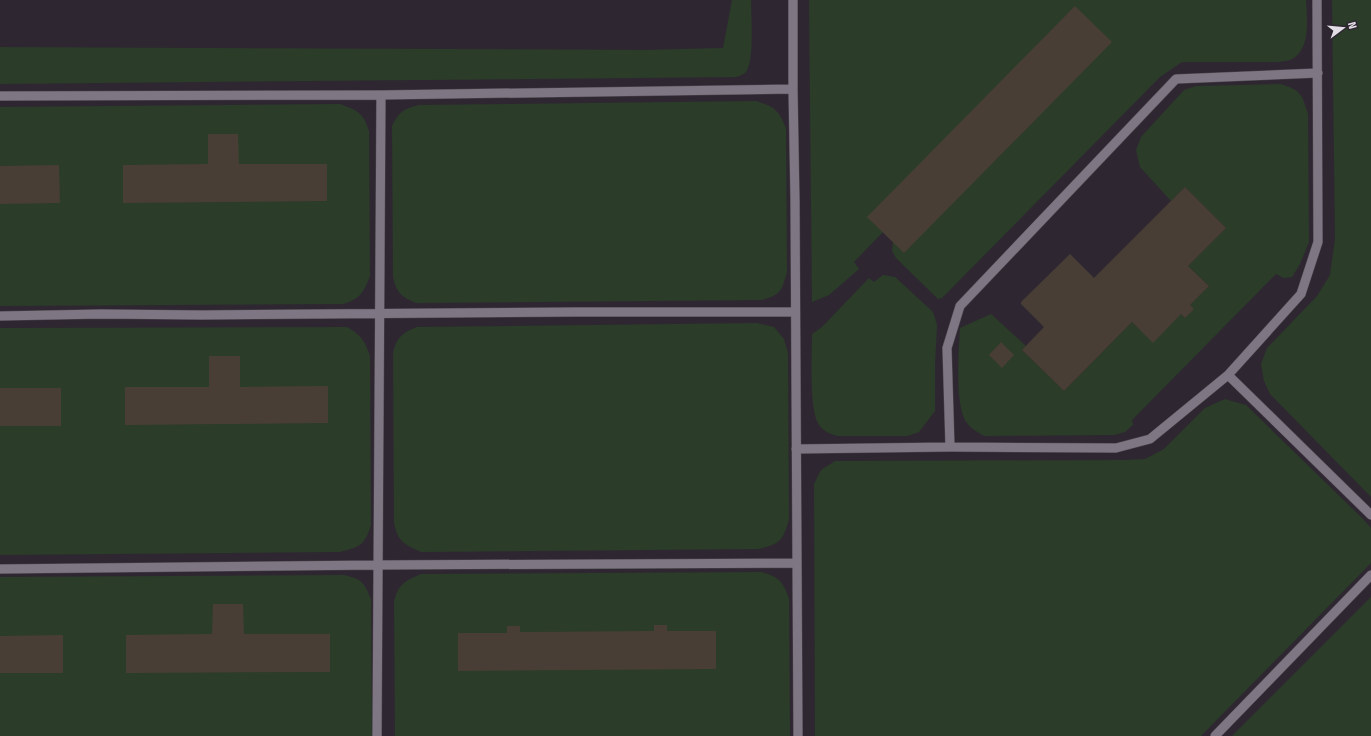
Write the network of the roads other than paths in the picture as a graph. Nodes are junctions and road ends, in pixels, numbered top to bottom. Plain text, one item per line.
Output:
1 (793, 0) edge
2 (1317, 0) edge
3 (1318, 73) junction
4 (793, 89) junction
5 (381, 95) junction
6 (0, 96) edge
7 (796, 312) junction
8 (379, 314) junction
9 (0, 316) edge
10 (1228, 375) junction
11 (950, 447) junction
12 (796, 449) junction
13 (1371, 515) edge
14 (796, 563) junction
15 (378, 565) junction
16 (0, 569) edge
17 (1371, 575) edge
18 (377, 736) edge
19 (798, 736) edge
20 (1215, 736) edge

1 - 4 lane
2 - 3 lane
3 - 10 lane
3 - 11 lane
4 - 5 lane
4 - 7 lane
5 - 6 lane
5 - 8 lane
7 - 8 lane
7 - 12 lane
8 - 9 lane
8 - 15 lane
10 - 11 lane
10 - 13 lane
11 - 12 lane
12 - 14 lane
14 - 15 lane
14 - 19 lane
15 - 16 lane
15 - 18 lane
17 - 20 lane

